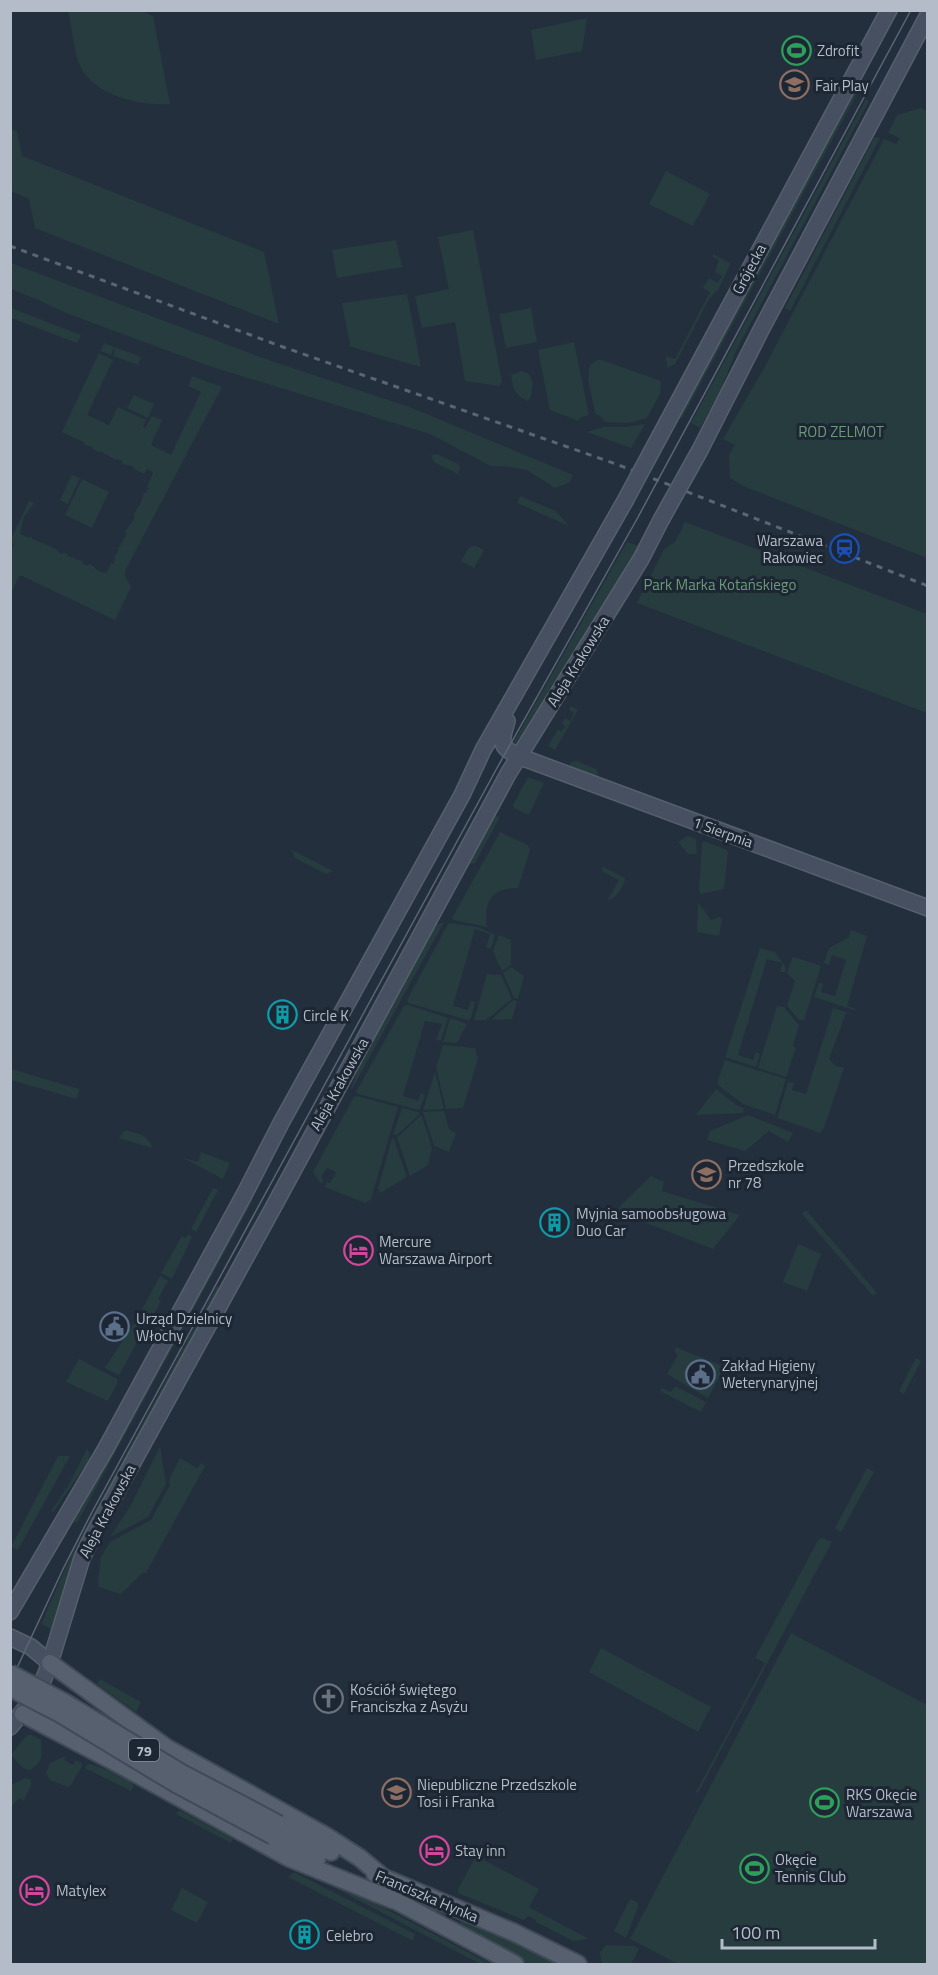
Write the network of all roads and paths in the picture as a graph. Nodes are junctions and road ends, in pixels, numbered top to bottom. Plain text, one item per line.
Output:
1 (889, 10) edge
2 (927, 15) edge
3 (610, 528) joint
4 (515, 695) junction
5 (518, 756) junction
6 (927, 908) edge
7 (10, 1612) edge
8 (10, 1638) edge
9 (50, 1663) junction
10 (10, 1673) edge
11 (10, 1688) edge
12 (16, 1711) edge
13 (10, 1727) edge
14 (276, 1830) junction
15 (385, 1879) junction
16 (393, 1900) junction
17 (515, 1965) edge
18 (578, 1965) edge

1 - 3 main road, Grójecka, bridge
2 - 5 main road, Aleja Krakowska, bridge
3 - 4 main road, Aleja Krakowska
4 - 5 main road
4 - 7 main road, Aleja Krakowska
5 - 6 main road, 1 Sierpnia
5 - 9 main road, Aleja Krakowska
8 - 9 main road
9 - 12 main road, Aleja Krakowska
9 - 15 main road
10 - 14 main road, 79, bridge
11 - 14 main road, 79, bridge
12 - 13 main road
12 - 16 main road
14 - 15 main road, Franciszka Hynka / 79
14 - 16 main road, Franciszka Hynka / 79
15 - 18 main road, Franciszka Hynka / 79
16 - 17 main road, Franciszka Hynka / 79

